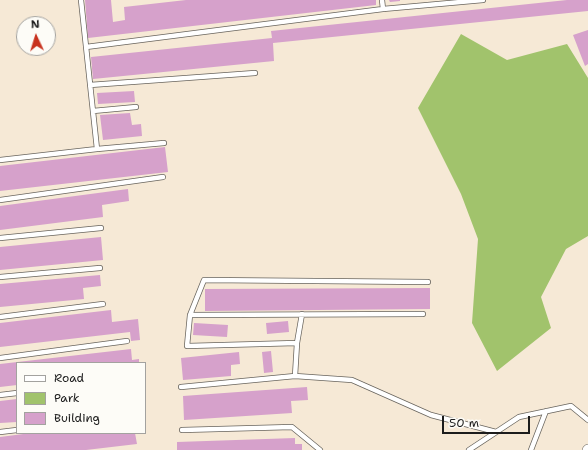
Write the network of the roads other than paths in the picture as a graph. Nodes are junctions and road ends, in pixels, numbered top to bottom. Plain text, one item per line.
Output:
1 (81, 0) edge
2 (382, 0) edge
3 (483, 0) edge
4 (383, 8) junction
5 (86, 47) junction
6 (255, 73) dead end
7 (90, 85) junction
8 (136, 107) dead end
9 (93, 111) junction
10 (164, 143) dead end
11 (97, 149) junction
12 (0, 160) edge
13 (163, 177) dead end
14 (0, 200) edge
15 (101, 228) dead end
16 (0, 238) edge
17 (100, 268) dead end
18 (0, 277) edge
19 (428, 282) dead end
20 (103, 304) dead end
21 (302, 314) junction
22 (424, 314) dead end
23 (190, 315) junction
24 (0, 318) edge
25 (126, 341) dead end
26 (297, 342) junction
27 (0, 358) edge
28 (296, 376) junction
29 (181, 386) dead end
30 (16, 393) edge
31 (0, 395) edge
32 (546, 412) junction
33 (588, 420) edge
34 (16, 430) edge
35 (182, 430) dead end
36 (0, 432) edge
37 (496, 432) junction
38 (320, 450) edge
39 (469, 450) edge
40 (531, 450) edge

1 - 5 lane
2 - 4 lane
3 - 4 lane
4 - 5 lane
5 - 7 lane
6 - 7 lane
7 - 9 lane
8 - 9 lane
9 - 11 lane
10 - 11 lane
11 - 12 lane
13 - 14 lane
15 - 16 lane
17 - 18 lane
19 - 23 lane
20 - 24 lane
21 - 22 lane
21 - 23 lane
21 - 26 lane
23 - 26 lane
25 - 27 lane
26 - 28 lane
28 - 29 lane
28 - 37 lane
30 - 31 lane
32 - 33 lane
32 - 37 lane
32 - 40 lane
34 - 36 lane
35 - 38 lane
37 - 39 lane

